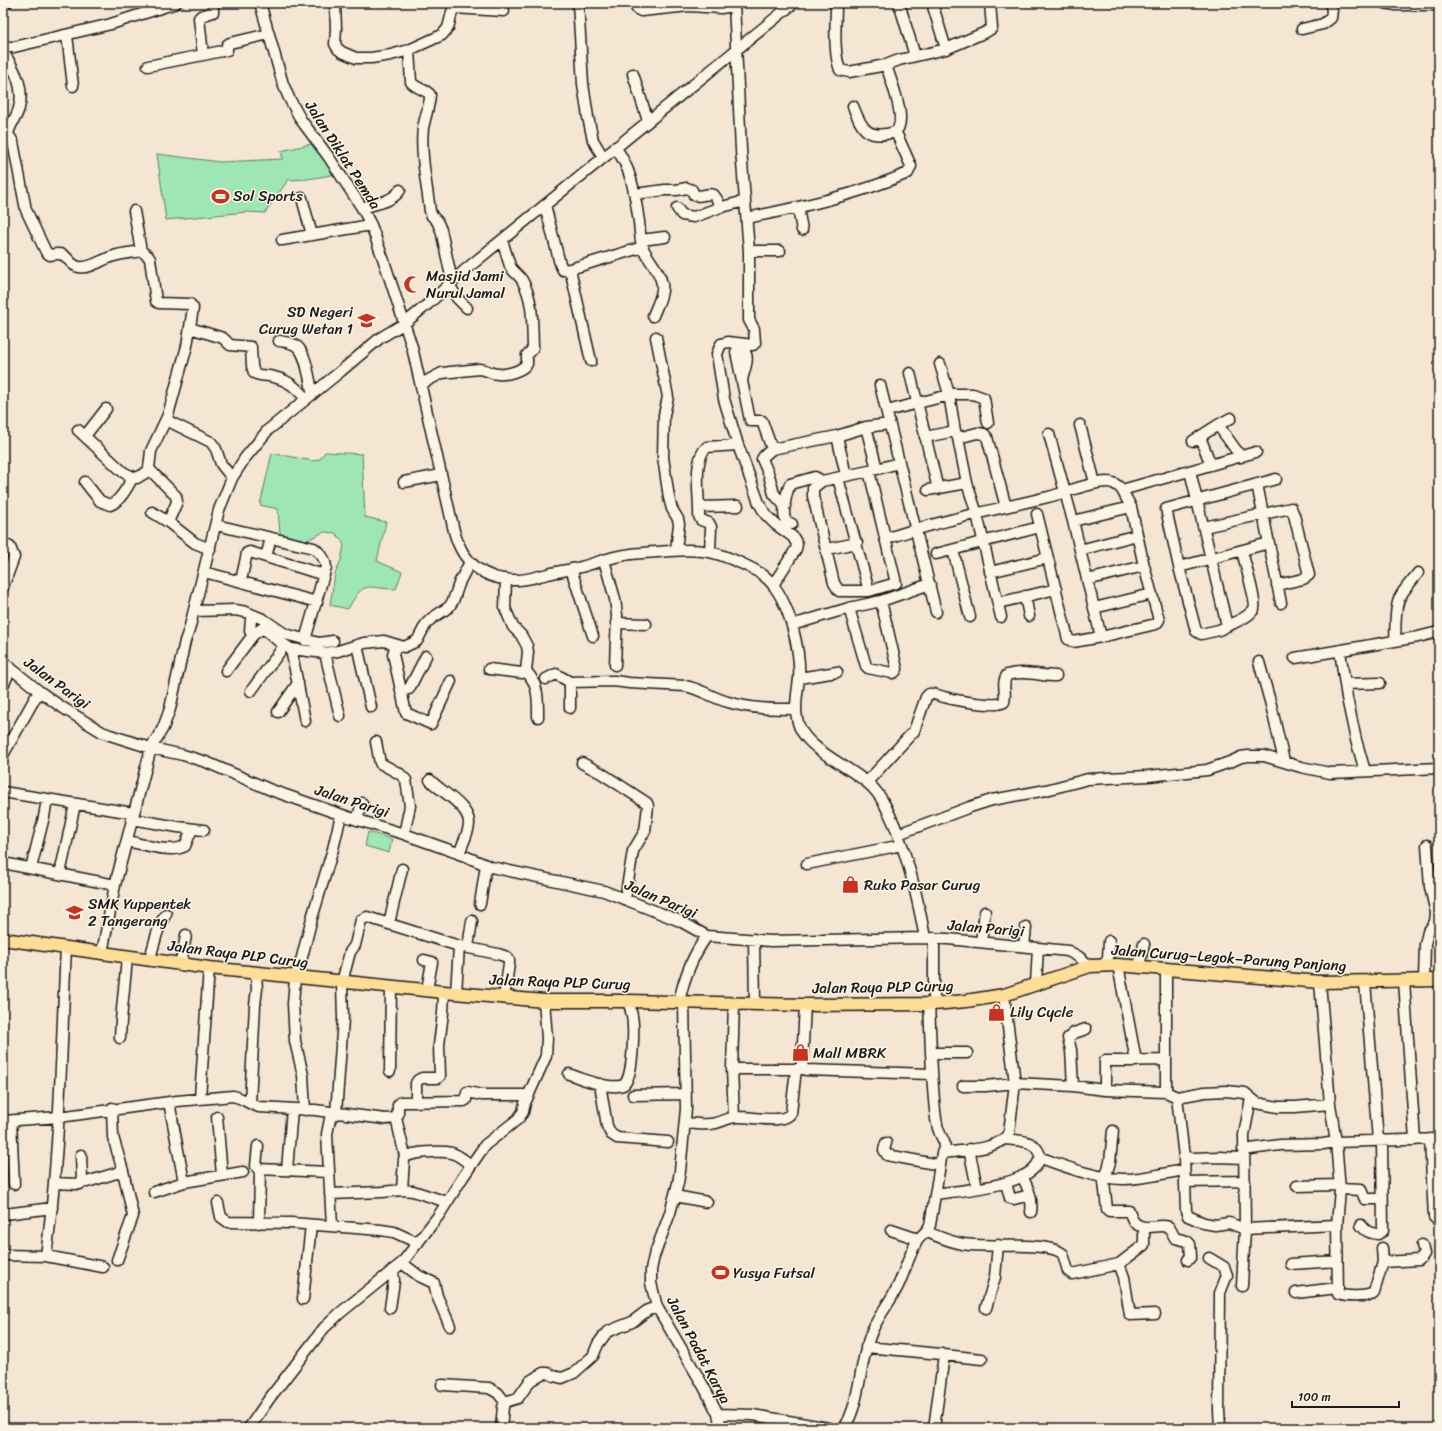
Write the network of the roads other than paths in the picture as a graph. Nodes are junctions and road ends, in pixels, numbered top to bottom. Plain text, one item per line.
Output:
1 (7, 3) edge
2 (176, 3) edge
3 (213, 3) edge
4 (260, 3) edge
5 (335, 3) edge
6 (578, 3) edge
7 (634, 3) edge
8 (794, 3) edge
9 (836, 3) edge
10 (899, 3) edge
11 (932, 3) edge
12 (990, 3) edge
13 (1330, 3) edge
14 (1385, 3) edge
15 (1438, 3) edge
16 (3, 4) edge
17 (689, 4) edge
18 (453, 5) edge
19 (733, 5) edge
20 (504, 11) dead end
21 (1302, 29) dead end
22 (269, 34) junction
23 (67, 35) junction
24 (3, 47) edge
25 (946, 49) junction
26 (408, 50) junction
27 (736, 50) junction
28 (3, 52) edge
29 (203, 55) junction
30 (915, 56) junction
31 (886, 65) junction
32 (148, 66) dead end
33 (633, 74) dead end
34 (73, 86) dead end
35 (853, 106) dead end
36 (648, 121) junction
37 (895, 132) junction
38 (615, 147) junction
39 (603, 157) junction
40 (400, 190) dead end
41 (635, 194) junction
42 (302, 198) dead end
43 (745, 202) junction
44 (545, 205) junction
45 (362, 208) junction
46 (677, 208) dead end
47 (718, 208) junction
48 (798, 208) junction
49 (134, 211) dead end
50 (747, 218) junction
51 (371, 225) junction
52 (802, 230) dead end
53 (312, 235) junction
54 (665, 237) dead end
55 (282, 240) dead end
56 (502, 240) junction
57 (642, 243) junction
58 (141, 251) junction
59 (749, 251) junction
60 (780, 251) dead end
61 (570, 270) junction
62 (451, 283) junction
63 (467, 308) dead end
64 (653, 316) dead end
65 (405, 323) junction
66 (190, 328) junction
67 (656, 337) dead end
68 (279, 341) dead end
69 (591, 361) dead end
70 (940, 364) dead end
71 (910, 373) dead end
72 (742, 380) dead end
73 (421, 384) junction
74 (880, 385) dead end
75 (949, 394) junction
76 (309, 396) junction
77 (917, 402) junction
78 (106, 409) dead end
79 (887, 411) junction
80 (1231, 418) dead end
81 (166, 420) junction
82 (988, 423) dead end
83 (889, 424) junction
84 (1080, 424) dead end
85 (1218, 425) junction
86 (866, 427) junction
87 (1049, 434) dead end
88 (957, 435) junction
89 (837, 436) junction
90 (925, 437) junction
91 (738, 445) junction
92 (772, 449) junction
93 (1256, 452) dead end
94 (1241, 457) junction
95 (899, 463) junction
96 (1211, 465) junction
97 (150, 470) junction
98 (873, 470) junction
99 (1190, 471) junction
100 (441, 475) junction
101 (842, 475) junction
102 (133, 477) junction
103 (232, 478) junction
104 (1276, 479) dead end
105 (822, 481) junction
106 (85, 482) dead end
107 (404, 482) dead end
108 (967, 483) junction
109 (1095, 483) junction
110 (790, 484) junction
111 (1257, 484) junction
112 (772, 489) junction
113 (1122, 490) junction
114 (1065, 493) junction
115 (1198, 500) junction
116 (738, 506) dead end
117 (784, 506) junction
118 (699, 507) junction
119 (1006, 507) junction
120 (1130, 507) junction
121 (152, 512) dead end
122 (977, 514) junction
123 (1037, 514) dead end
124 (1263, 514) junction
125 (168, 522) junction
126 (1073, 522) junction
127 (792, 524) dead end
128 (216, 525) junction
129 (1040, 526) junction
130 (1204, 527) junction
131 (916, 529) junction
132 (1137, 535) junction
133 (271, 538) junction
134 (886, 539) junction
135 (983, 542) junction
136 (1269, 542) junction
137 (3, 543) edge
138 (857, 543) junction
139 (210, 549) junction
140 (827, 549) junction
141 (676, 550) junction
142 (953, 550) junction
143 (1080, 550) junction
144 (1242, 550) junction
145 (710, 552) junction
146 (936, 554) dead end
147 (266, 557) junction
148 (1048, 558) junction
149 (1211, 558) junction
150 (604, 560) junction
151 (470, 562) junction
152 (1144, 566) junction
153 (1179, 568) junction
154 (571, 569) junction
155 (204, 572) junction
156 (990, 572) junction
157 (1418, 573) dead end
158 (324, 574) junction
159 (506, 579) junction
160 (1086, 580) junction
161 (241, 581) junction
162 (930, 584) junction
163 (773, 585) junction
164 (1277, 585) junction
165 (3, 586) edge
166 (1056, 590) junction
167 (869, 591) junction
168 (1152, 594) junction
169 (1025, 596) junction
170 (881, 601) junction
171 (317, 602) junction
172 (998, 603) junction
173 (1281, 603) dead end
174 (849, 608) junction
175 (1094, 608) junction
176 (194, 611) junction
177 (936, 612) dead end
178 (1028, 616) dead end
179 (970, 617) dead end
180 (1001, 617) dead end
181 (251, 619) dead end
182 (616, 623) junction
183 (646, 624) dead end
184 (792, 625) junction
185 (1227, 626) junction
186 (1438, 632) edge
187 (253, 635) junction
188 (593, 636) dead end
189 (1101, 637) junction
190 (305, 640) junction
191 (1395, 641) junction
192 (333, 642) dead end
193 (357, 645) junction
194 (396, 645) junction
195 (288, 647) junction
196 (1340, 651) junction
197 (325, 653) junction
198 (426, 656) dead end
199 (1295, 658) dead end
200 (1258, 662) dead end
201 (7, 665) edge
202 (615, 665) dead end
203 (488, 669) dead end
204 (226, 671) dead end
205 (526, 671) junction
206 (837, 672) dead end
207 (1056, 676) dead end
208 (799, 678) junction
209 (546, 679) dead end
210 (451, 681) dead end
211 (570, 682) junction
212 (298, 683) junction
213 (1380, 683) dead end
214 (1345, 684) junction
215 (3, 686) edge
216 (38, 691) junction
217 (251, 691) dead end
218 (401, 691) junction
219 (372, 707) dead end
220 (570, 708) dead end
221 (796, 709) junction
222 (278, 712) dead end
223 (340, 716) dead end
224 (538, 717) dead end
225 (305, 720) dead end
226 (376, 742) dead end
227 (151, 748) junction
228 (3, 755) edge
229 (1284, 761) junction
230 (582, 763) dead end
231 (1439, 768) edge
232 (1366, 771) junction
233 (430, 780) dead end
234 (867, 782) junction
235 (3, 792) edge
236 (47, 799) junction
237 (362, 803) dead end
238 (75, 804) junction
239 (342, 815) junction
240 (133, 816) junction
241 (357, 820) junction
242 (192, 829) junction
243 (204, 830) dead end
244 (404, 834) junction
245 (898, 834) junction
246 (126, 841) junction
247 (902, 845) junction
248 (1427, 845) dead end
249 (459, 854) junction
250 (3, 863) edge
251 (808, 864) dead end
252 (486, 865) junction
253 (31, 868) junction
254 (402, 869) dead end
255 (60, 874) junction
256 (115, 885) junction
257 (625, 899) junction
258 (480, 904) dead end
259 (985, 912) dead end
260 (166, 914) dead end
261 (472, 921) dead end
262 (389, 923) junction
263 (1026, 927) dead end
264 (186, 935) dead end
265 (707, 936) junction
266 (930, 938) junction
267 (3, 939) edge
268 (754, 939) junction
269 (1109, 941) dead end
270 (981, 942) junction
271 (1144, 944) dead end
272 (1024, 946) junction
273 (464, 947) junction
274 (66, 948) junction
275 (1038, 948) junction
276 (102, 953) junction
277 (126, 957) junction
278 (149, 960) junction
279 (424, 960) dead end
280 (177, 964) junction
281 (1118, 964) junction
282 (1104, 965) junction
283 (1090, 966) junction
284 (1139, 966) junction
285 (209, 968) junction
286 (1166, 969) junction
287 (256, 973) junction
288 (295, 978) junction
289 (1424, 980) junction
290 (1439, 980) edge
291 (1404, 981) junction
292 (342, 982) junction
293 (1320, 982) junction
294 (1365, 982) junction
295 (1036, 984) junction
296 (391, 986) junction
297 (427, 990) junction
298 (450, 993) junction
299 (1004, 995) junction
300 (504, 998) junction
301 (544, 1001) junction
302 (628, 1001) junction
303 (682, 1002) junction
304 (734, 1004) junction
305 (755, 1004) junction
306 (932, 1004) junction
307 (805, 1005) junction
308 (1086, 1028) dead end
309 (120, 1038) dead end
310 (931, 1053) junction
311 (966, 1053) dead end
312 (1165, 1060) junction
313 (1136, 1061) junction
314 (732, 1069) junction
315 (800, 1069) junction
316 (390, 1072) dead end
317 (569, 1074) dead end
318 (931, 1074) junction
319 (1015, 1083) junction
320 (600, 1084) junction
321 (963, 1086) dead end
322 (1073, 1086) junction
323 (1105, 1090) junction
324 (1166, 1092) junction
325 (529, 1094) junction
326 (686, 1094) junction
327 (633, 1095) dead end
328 (1177, 1097) junction
329 (200, 1098) junction
330 (1251, 1098) junction
331 (169, 1102) junction
332 (416, 1102) junction
333 (250, 1103) junction
334 (1330, 1104) junction
335 (112, 1108) junction
336 (292, 1109) junction
337 (305, 1110) junction
338 (336, 1113) junction
339 (59, 1117) junction
340 (217, 1117) dead end
341 (734, 1117) junction
342 (396, 1118) junction
343 (7, 1121) edge
344 (685, 1123) junction
345 (1113, 1131) dead end
346 (1006, 1139) junction
347 (1435, 1139) edge
348 (1380, 1140) junction
349 (1415, 1140) junction
350 (668, 1142) dead end
351 (1336, 1142) junction
352 (886, 1143) dead end
353 (258, 1146) dead end
354 (969, 1149) junction
355 (942, 1153) junction
356 (1243, 1154) junction
357 (81, 1155) dead end
358 (405, 1156) junction
359 (1184, 1157) junction
360 (1041, 1158) junction
361 (471, 1165) junction
362 (940, 1165) junction
363 (260, 1169) junction
364 (287, 1170) junction
365 (1184, 1170) junction
366 (123, 1171) junction
367 (243, 1172) dead end
368 (329, 1172) junction
369 (222, 1175) junction
370 (1022, 1176) junction
371 (1105, 1177) junction
372 (82, 1181) junction
373 (184, 1182) junction
374 (1185, 1182) junction
375 (1245, 1182) junction
376 (54, 1183) junction
377 (1006, 1183) junction
378 (14, 1184) dead end
379 (1297, 1186) dead end
380 (1340, 1187) junction
381 (977, 1188) junction
382 (402, 1190) junction
383 (154, 1192) dead end
384 (330, 1194) junction
385 (936, 1194) junction
386 (1030, 1195) junction
387 (675, 1196) junction
388 (1382, 1199) junction
389 (218, 1202) dead end
390 (447, 1202) junction
391 (707, 1202) dead end
392 (52, 1208) junction
393 (1031, 1212) dead end
394 (5, 1214) dead end
395 (1439, 1220) edge
396 (259, 1223) junction
397 (311, 1225) junction
398 (1337, 1225) junction
399 (332, 1226) junction
400 (1361, 1226) dead end
401 (1144, 1228) junction
402 (1245, 1229) junction
403 (891, 1230) dead end
404 (927, 1232) junction
405 (918, 1239) junction
406 (418, 1244) junction
407 (1422, 1244) dead end
408 (998, 1245) junction
409 (1382, 1248) dead end
410 (3, 1255) edge
411 (46, 1256) junction
412 (1209, 1258) dead end
413 (117, 1260) dead end
414 (1188, 1260) dead end
415 (1337, 1261) junction
416 (1383, 1262) junction
417 (402, 1263) junction
418 (1119, 1264) junction
419 (1291, 1264) dead end
420 (103, 1267) dead end
421 (393, 1270) junction
422 (1242, 1286) dead end
423 (1337, 1288) junction
424 (1296, 1293) dead end
425 (303, 1299) dead end
426 (657, 1307) junction
427 (390, 1308) dead end
428 (986, 1308) dead end
429 (1155, 1314) dead end
430 (450, 1326) dead end
431 (866, 1347) junction
432 (944, 1355) junction
433 (982, 1359) dead end
434 (442, 1385) dead end
435 (506, 1402) junction
436 (718, 1414) junction
437 (250, 1428) edge
438 (501, 1428) edge
439 (721, 1428) edge
440 (829, 1428) edge
441 (844, 1428) edge
442 (934, 1428) edge
443 (1220, 1428) edge

1 - 16 street
2 - 23 street
3 - 29 street
4 - 22 street, Jalan Diklat Pemda
5 - 26 street
6 - 39 street
7 - 17 street
8 - 27 street
9 - 31 street
10 - 30 street
11 - 25 street
12 - 25 street
13 - 21 street
14 - 15 street
17 - 19 street
18 - 20 street
18 - 26 street
19 - 27 street
22 - 29 street
22 - 45 street, Jalan Diklat Pemda
23 - 24 street
23 - 34 street
25 - 30 street
26 - 62 street
27 - 36 street
27 - 43 street
28 - 58 street
29 - 32 street
30 - 31 street
31 - 37 street
33 - 36 street
35 - 37 street
36 - 38 street
37 - 48 street
38 - 39 street
38 - 41 street
39 - 44 street
40 - 45 street
41 - 47 street
41 - 57 street
42 - 53 street
43 - 47 street
43 - 50 street
44 - 56 street
44 - 61 street
45 - 51 street, Jalan Diklat Pemda
46 - 47 street
48 - 50 street
48 - 52 street
49 - 58 street
50 - 59 street
51 - 53 street
51 - 65 street, Jalan Diklat Pemda
53 - 55 street
54 - 57 street
56 - 62 street
56 - 73 street
57 - 61 street
57 - 64 street
58 - 66 street
59 - 60 street
59 - 91 street
61 - 69 street
62 - 63 street
62 - 65 street
65 - 73 street, Jalan Diklat Pemda
65 - 76 street
66 - 76 street
66 - 81 street
67 - 141 street
68 - 76 street
70 - 75 street
71 - 77 street
72 - 92 street
73 - 100 street, Jalan Diklat Pemda
74 - 79 street
75 - 77 street
75 - 82 street
75 - 88 street
76 - 103 street
77 - 79 street
77 - 90 street
78 - 102 street
79 - 83 street
80 - 85 street
81 - 97 street
81 - 103 street
83 - 86 street
83 - 95 street
84 - 109 street
85 - 94 street
85 - 96 street
86 - 89 street
86 - 98 street
87 - 114 street
88 - 90 street
88 - 108 street
88 - 119 street
89 - 92 street
89 - 101 street
90 - 108 street
91 - 118 street
91 - 163 street
92 - 112 street
93 - 94 street
94 - 96 street
95 - 98 street
95 - 131 street
96 - 99 street
97 - 102 street
97 - 125 street
98 - 101 street
98 - 134 street
99 - 113 street
99 - 115 street
100 - 107 street
100 - 151 street, Jalan Diklat Pemda
101 - 105 street
101 - 138 street
102 - 106 street
103 - 128 street
104 - 111 street
105 - 110 street
105 - 140 street
108 - 122 street
109 - 113 street
109 - 114 street
110 - 112 street
110 - 117 street
111 - 115 street
111 - 124 street
112 - 117 street
113 - 120 street
114 - 119 street
114 - 126 street
115 - 130 street
115 - 153 street
116 - 118 street
117 - 127 street
118 - 145 street
119 - 122 street
120 - 126 street
120 - 132 street
121 - 125 street
122 - 131 street
122 - 135 street
123 - 129 street
124 - 130 street
124 - 136 street
124 - 164 street
125 - 139 street
126 - 143 street
128 - 133 street
128 - 139 street
129 - 135 street
129 - 148 street
130 - 149 street
131 - 134 street
131 - 162 street
132 - 143 street
132 - 152 street
133 - 147 street
133 - 158 street
134 - 167 street
135 - 142 street
135 - 156 street
136 - 144 street
136 - 164 street
137 - 165 street
138 - 140 street
138 - 167 street
139 - 155 street
140 - 167 street
141 - 145 street, Jalan Diklat Pemda
141 - 150 street, Jalan Diklat Pemda
142 - 146 street
142 - 179 street
143 - 160 street
144 - 149 street
144 - 185 street
145 - 163 street, Jalan Diklat Pemda
147 - 158 street
147 - 161 street
148 - 156 street
148 - 166 street
149 - 153 street
149 - 185 street
150 - 154 street, Jalan Diklat Pemda
150 - 182 street
151 - 159 street, Jalan Diklat Pemda
151 - 194 street
152 - 160 street
152 - 168 street
153 - 185 street
154 - 159 street, Jalan Diklat Pemda
154 - 188 street
155 - 161 street
155 - 176 street
156 - 172 street
157 - 191 street
158 - 171 street
159 - 205 street
160 - 175 street
161 - 171 street
162 - 170 street
162 - 177 street
163 - 184 street
164 - 173 street
166 - 169 street
166 - 189 street
168 - 175 street
168 - 189 street
169 - 172 street
169 - 178 street
170 - 174 street
170 - 174 street
171 - 190 street
172 - 180 street
174 - 184 street
175 - 189 street
176 - 190 street
176 - 227 street
181 - 187 street
182 - 183 street
182 - 202 street
184 - 208 street
186 - 191 street
187 - 195 street
187 - 204 street
190 - 192 street
191 - 196 street
193 - 194 street
193 - 197 street
193 - 219 street
194 - 218 street
195 - 197 street
195 - 212 street
195 - 217 street
196 - 199 street
196 - 214 street
197 - 223 street
198 - 218 street
200 - 229 street
201 - 215 street
201 - 216 street, Jalan Parigi
203 - 205 street
205 - 224 street
206 - 208 street
207 - 234 street
208 - 221 street
209 - 211 street
210 - 218 street
211 - 220 street
211 - 221 street
212 - 222 street
212 - 225 street
213 - 214 street
214 - 232 street
216 - 227 street, Jalan Parigi
216 - 228 street
221 - 234 street
226 - 244 street
227 - 239 street, Jalan Parigi
227 - 240 street
229 - 232 street
229 - 245 street
230 - 257 street
231 - 232 street
233 - 249 street
234 - 245 street
235 - 236 street
236 - 238 street
236 - 253 street
237 - 241 street
238 - 240 street
238 - 255 street
239 - 241 street, Jalan Parigi
239 - 288 street
240 - 242 street
240 - 246 street
241 - 244 street, Jalan Parigi
242 - 243 street
242 - 246 street
244 - 249 street, Jalan Parigi
245 - 247 street
246 - 256 street
247 - 251 street
247 - 266 street
248 - 289 street
249 - 252 street, Jalan Parigi
250 - 253 street
252 - 257 street, Jalan Parigi
252 - 258 street
253 - 255 street
254 - 262 street
255 - 256 street
256 - 276 street
257 - 265 street, Jalan Parigi
259 - 270 street
260 - 278 street
261 - 273 street
262 - 273 street
262 - 292 street
263 - 272 street
264 - 280 street
265 - 268 street, Jalan Parigi
265 - 303 street, Jalan Parigi
266 - 268 street, Jalan Parigi
266 - 270 street, Jalan Parigi
266 - 306 street
267 - 274 main road, Jalan Raya PLP Curug
268 - 305 street
269 - 282 street
270 - 272 street, Jalan Parigi
271 - 284 street
272 - 275 street, Jalan Parigi
273 - 298 street
273 - 300 street
274 - 276 main road, Jalan Raya PLP Curug
274 - 339 street
275 - 283 street, Jalan Parigi
275 - 295 street
276 - 277 main road, Jalan Raya PLP Curug
277 - 278 main road, Jalan Raya PLP Curug
277 - 309 street
278 - 280 main road, Jalan Raya PLP Curug
279 - 297 street
280 - 285 main road, Jalan Raya PLP Curug
281 - 282 main road, Jalan Curug–Legok–Parung Panjang
281 - 284 main road, Jalan Curug–Legok–Parung Panjang
281 - 313 street
282 - 283 main road, Jalan Curug–Legok–Parung Panjang
283 - 295 main road, Jalan Raya PLP Curug
284 - 286 main road, Jalan Curug–Legok–Parung Panjang
285 - 287 main road, Jalan Raya PLP Curug
285 - 329 street
286 - 293 main road, Jalan Curug–Legok–Parung Panjang
286 - 312 street
287 - 288 main road, Jalan Raya PLP Curug
287 - 333 street
288 - 292 main road, Jalan Raya PLP Curug
288 - 337 street
289 - 290 main road, Jalan Curug–Legok–Parung Panjang
289 - 291 main road, Jalan Curug–Legok–Parung Panjang
291 - 294 main road, Jalan Curug–Legok–Parung Panjang
291 - 349 street
292 - 296 main road, Jalan Raya PLP Curug
292 - 338 street
293 - 294 main road, Jalan Curug–Legok–Parung Panjang
293 - 334 street
294 - 348 street
295 - 299 main road, Jalan Raya PLP Curug
296 - 297 main road, Jalan Raya PLP Curug
296 - 316 street
297 - 298 main road, Jalan Raya PLP Curug
298 - 300 main road, Jalan Raya PLP Curug
298 - 332 street
299 - 306 main road, Jalan Raya PLP Curug
299 - 319 street
300 - 301 main road, Jalan Raya PLP Curug
301 - 302 main road, Jalan Raya PLP Curug
301 - 325 street
302 - 303 main road, Jalan Raya PLP Curug
302 - 320 street
303 - 304 main road, Jalan Raya PLP Curug
303 - 326 street, Jalan Padat Karya
304 - 305 main road, Jalan Raya PLP Curug
304 - 314 street
305 - 307 main road, Jalan Raya PLP Curug
306 - 307 main road, Jalan Raya PLP Curug
306 - 310 street
307 - 315 street
308 - 322 street
310 - 311 street
310 - 318 street
312 - 313 street
312 - 324 street
313 - 323 street
314 - 315 street
314 - 341 street
315 - 318 street
315 - 341 street
317 - 320 street
318 - 355 street
319 - 321 street
319 - 322 street
319 - 346 street
320 - 350 street
322 - 323 street
323 - 324 street
324 - 328 street
325 - 332 street
325 - 361 street
326 - 327 street
326 - 344 street, Jalan Padat Karya
328 - 330 street
328 - 359 street
329 - 331 street
329 - 333 street
330 - 334 street
330 - 356 street
331 - 335 street
331 - 373 street
332 - 342 street
333 - 336 street
334 - 351 street
335 - 339 street
335 - 366 street
336 - 337 street
336 - 364 street
337 - 338 street
338 - 342 street
338 - 368 street
339 - 343 street
339 - 376 street
340 - 369 street
341 - 344 street
342 - 358 street
343 - 378 street
344 - 387 street, Jalan Padat Karya
345 - 371 street
346 - 354 street
346 - 360 street
347 - 349 street
347 - 395 street
348 - 349 street
348 - 351 street
348 - 388 street
351 - 356 street
351 - 380 street
352 - 362 street
353 - 363 street
354 - 355 street
354 - 381 street
355 - 362 street
356 - 359 street
356 - 375 street
357 - 372 street
358 - 361 street
358 - 382 street
359 - 365 street
360 - 370 street
360 - 371 street
361 - 390 street
362 - 385 street
363 - 364 street
363 - 396 street
364 - 368 street
365 - 371 street
365 - 374 street
366 - 372 street
366 - 413 street
367 - 369 street
368 - 384 street
369 - 373 street
370 - 377 street
370 - 386 street
371 - 401 street
372 - 376 street
373 - 383 street
374 - 375 street
374 - 402 street
375 - 402 street
376 - 392 street
377 - 381 street
377 - 386 street
379 - 380 street
380 - 388 street
380 - 398 street
381 - 385 street
382 - 384 street
382 - 390 street
384 - 399 street
385 - 404 street
386 - 393 street
387 - 391 street
387 - 426 street, Jalan Padat Karya
388 - 400 street
389 - 396 street
390 - 406 street
392 - 394 street
392 - 411 street
396 - 397 street
397 - 399 street
397 - 425 street
398 - 402 street
398 - 415 street
399 - 406 street
401 - 414 street
401 - 418 street
402 - 422 street
403 - 405 street
404 - 405 street
404 - 408 street
405 - 431 street
406 - 417 street
407 - 416 street
408 - 418 street
408 - 428 street
409 - 416 street
410 - 411 street
411 - 420 street
412 - 443 street
415 - 419 street
415 - 423 street
416 - 423 street
417 - 421 street
417 - 430 street
418 - 429 street
421 - 427 street
421 - 437 street
423 - 424 street
426 - 435 street
426 - 436 street, Jalan Padat Karya
431 - 432 street
431 - 441 street
432 - 433 street
432 - 442 street
434 - 435 street
435 - 438 street
436 - 439 street, Jalan Padat Karya
436 - 440 street

